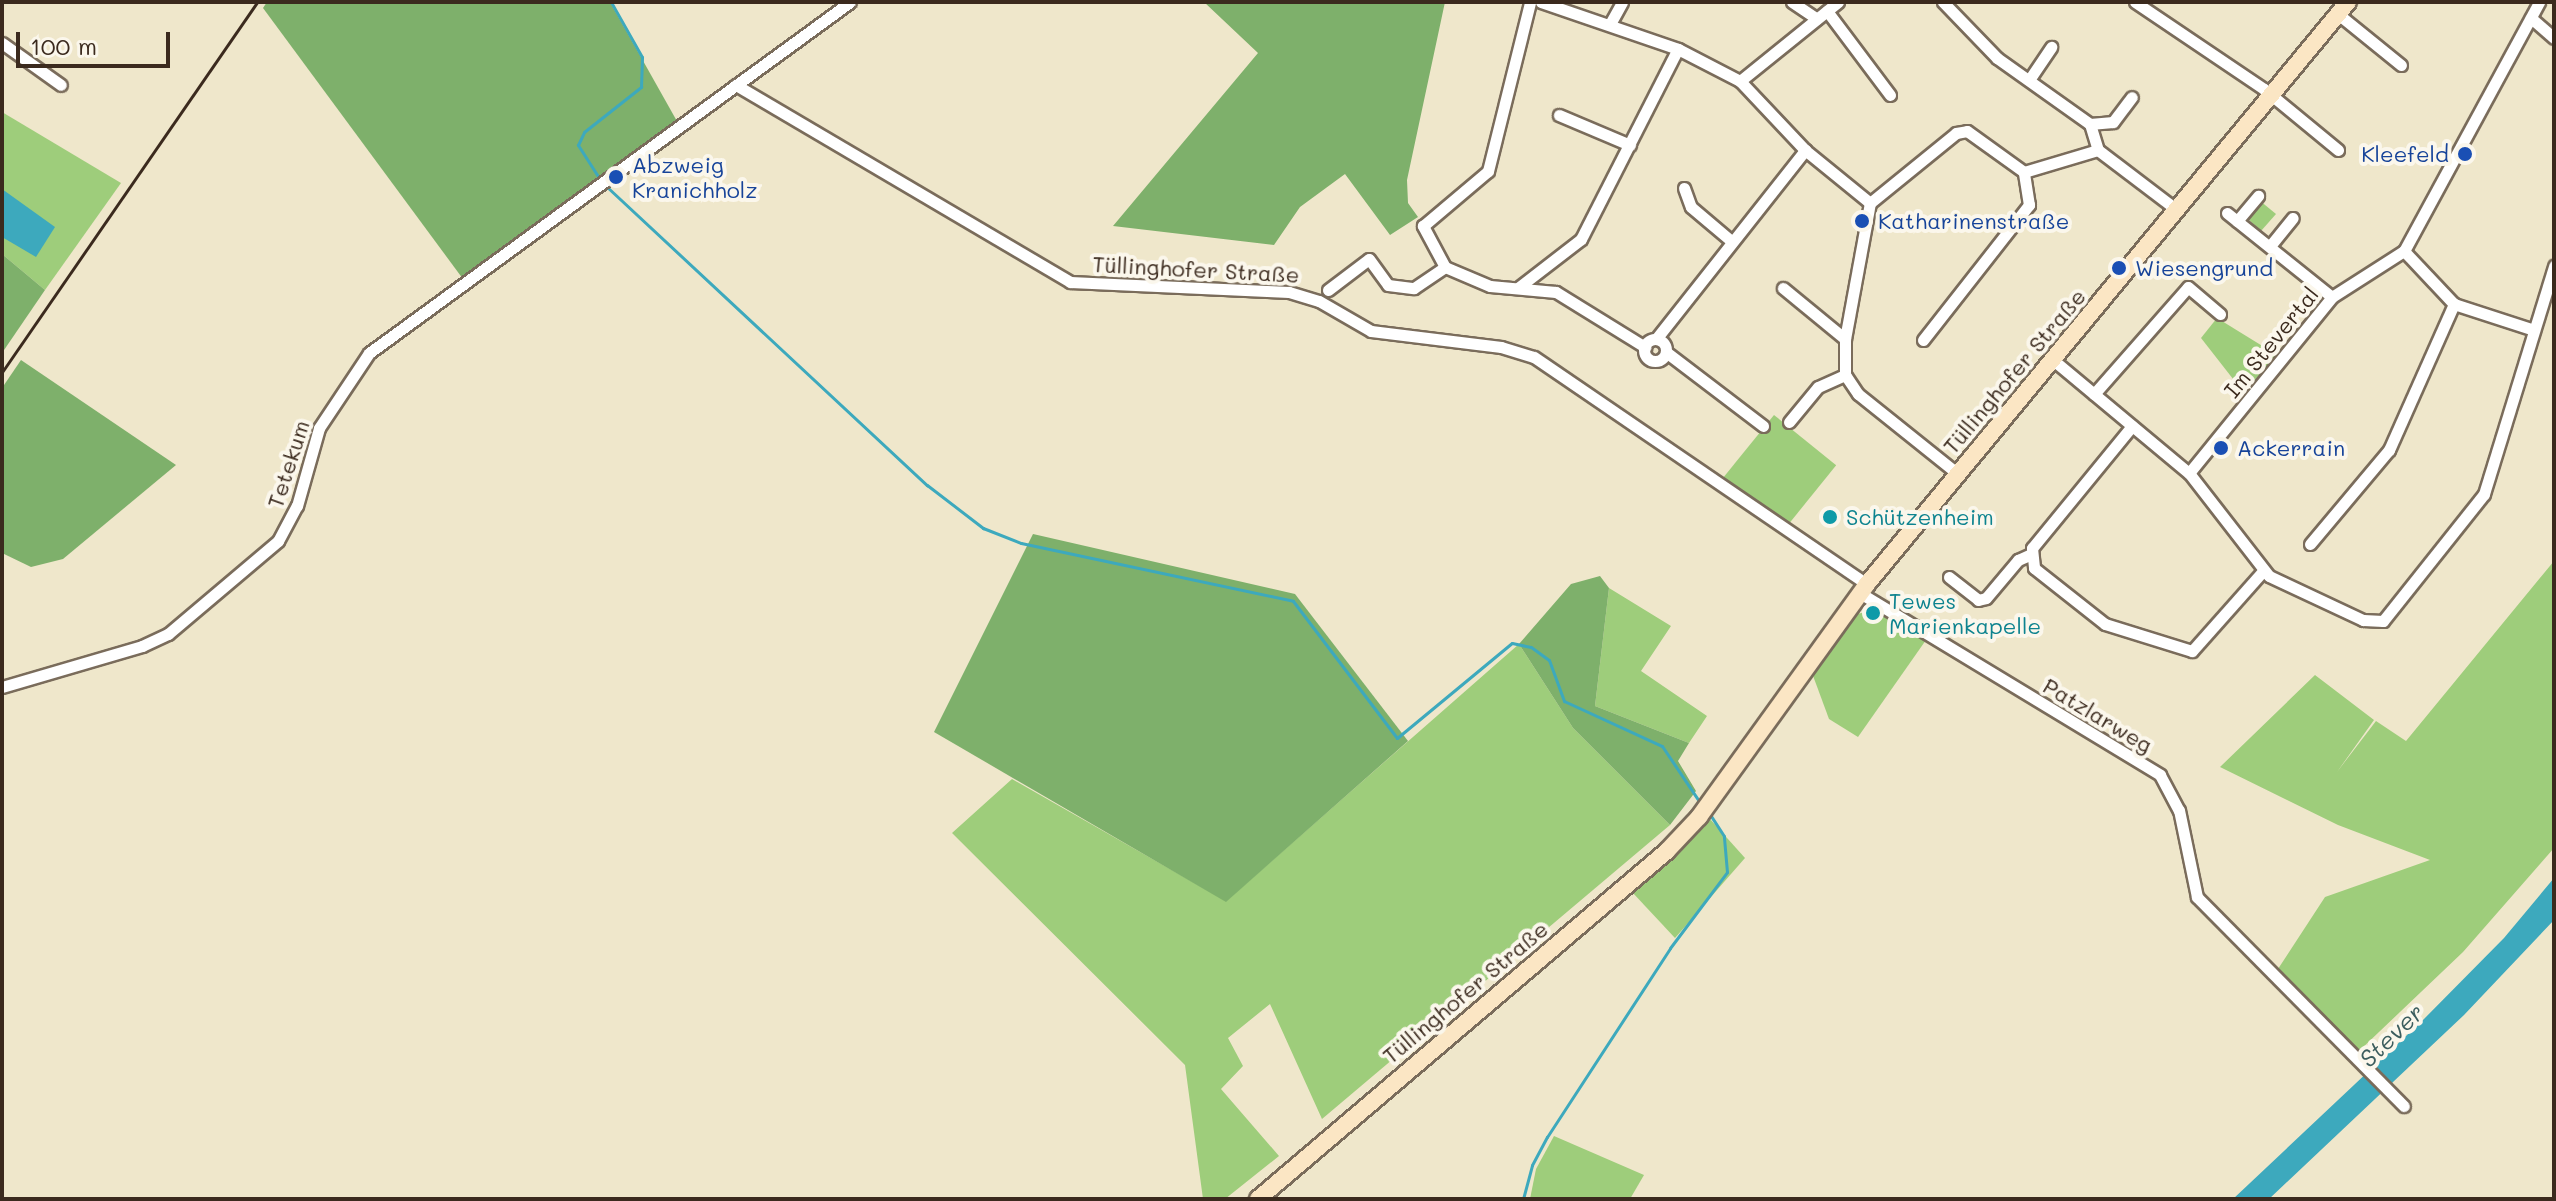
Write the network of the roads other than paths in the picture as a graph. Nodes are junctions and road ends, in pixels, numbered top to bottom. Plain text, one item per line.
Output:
1 (850, 2) edge
2 (1530, 2) edge
3 (1541, 2) edge
4 (1622, 2) edge
5 (1792, 2) edge
6 (1838, 2) edge
7 (1943, 2) edge
8 (2135, 2) edge
9 (2539, 2) edge
10 (2343, 8) edge
11 (1827, 11) junction
12 (2531, 18) junction
13 (1817, 19) junction
14 (1610, 24) junction
15 (2554, 38) edge
16 (2, 43) edge
17 (2051, 47) dead end
18 (1678, 49) junction
19 (2401, 65) dead end
20 (2029, 80) junction
21 (1740, 81) junction
22 (61, 85) dead end
23 (736, 85) junction
24 (1890, 95) dead end
25 (2271, 96) junction
26 (2132, 97) dead end
27 (1559, 115) dead end
28 (2090, 124) junction
29 (1630, 145) junction
30 (1805, 150) junction
31 (2098, 150) junction
32 (2338, 150) dead end
33 (2024, 172) junction
34 (1684, 188) dead end
35 (2258, 196) dead end
36 (1870, 203) junction
37 (2177, 210) junction
38 (2227, 213) dead end
39 (2293, 218) dead end
40 (2237, 221) junction
41 (1730, 240) junction
42 (2270, 246) junction
43 (2404, 251) junction
44 (1546, 266) junction
45 (2554, 266) edge
46 (1445, 267) junction
47 (1519, 287) junction
48 (1783, 288) dead end
49 (1328, 290) dead end
50 (1556, 292) junction
51 (2332, 297) junction
52 (2454, 304) junction
53 (2220, 314) dead end
54 (2531, 329) junction
55 (1656, 339) junction
56 (1845, 339) junction
57 (1923, 340) dead end
58 (1645, 347) junction
59 (1666, 352) junction
60 (2052, 359) junction
61 (1845, 375) junction
62 (2094, 394) junction
63 (1789, 422) dead end
64 (1763, 426) dead end
65 (2132, 426) junction
66 (2189, 473) junction
67 (1958, 474) junction
68 (2310, 544) dead end
69 (2029, 555) junction
70 (2263, 571) junction
71 (1949, 577) dead end
72 (1864, 589) junction
73 (2, 687) edge
74 (2401, 1103) dead end
75 (1258, 1199) edge

1 - 23 street, Tetekum
2 - 46 street
3 - 14 street
4 - 14 street
5 - 13 street
6 - 11 street
7 - 20 street
8 - 25 street
9 - 12 street, Im Stevertal
10 - 19 street
10 - 25 main road, Tüllinghofer Straße
11 - 13 street
11 - 24 street
12 - 15 street
12 - 43 street, Im Stevertal
13 - 21 street
14 - 18 street
16 - 22 street
17 - 20 street
18 - 21 street
18 - 29 street
20 - 28 street
21 - 30 street
23 - 72 street, Tüllinghofer Straße
23 - 73 street, Tetekum
25 - 32 street
25 - 37 main road, Tüllinghofer Straße
26 - 28 street
27 - 29 street
28 - 31 street
29 - 44 street
30 - 36 street
30 - 41 street
31 - 33 street
31 - 37 street
33 - 36 street
33 - 57 street
34 - 41 street
35 - 40 street
36 - 56 street
37 - 60 main road, Tüllinghofer Straße
38 - 40 street
39 - 42 street
40 - 42 street
41 - 55 street
42 - 51 street
43 - 51 street, Im Stevertal
43 - 52 street
44 - 47 street
44 - 50 street
45 - 54 street
46 - 47 street
46 - 49 street
47 - 50 street
48 - 56 street
50 - 58 street
51 - 66 street, Im Stevertal
52 - 54 street
52 - 68 street
53 - 62 street
54 - 70 street
55 - 58 street
55 - 59 street
56 - 61 street
58 - 59 street
59 - 64 street
60 - 62 street
60 - 67 main road, Tüllinghofer Straße
61 - 63 street
61 - 67 street
62 - 65 street
65 - 66 street
65 - 69 street
66 - 70 street
67 - 72 main road, Tüllinghofer Straße
69 - 70 street
69 - 71 street
72 - 74 street, Patzlarweg
72 - 75 main road, Tüllinghofer Straße

